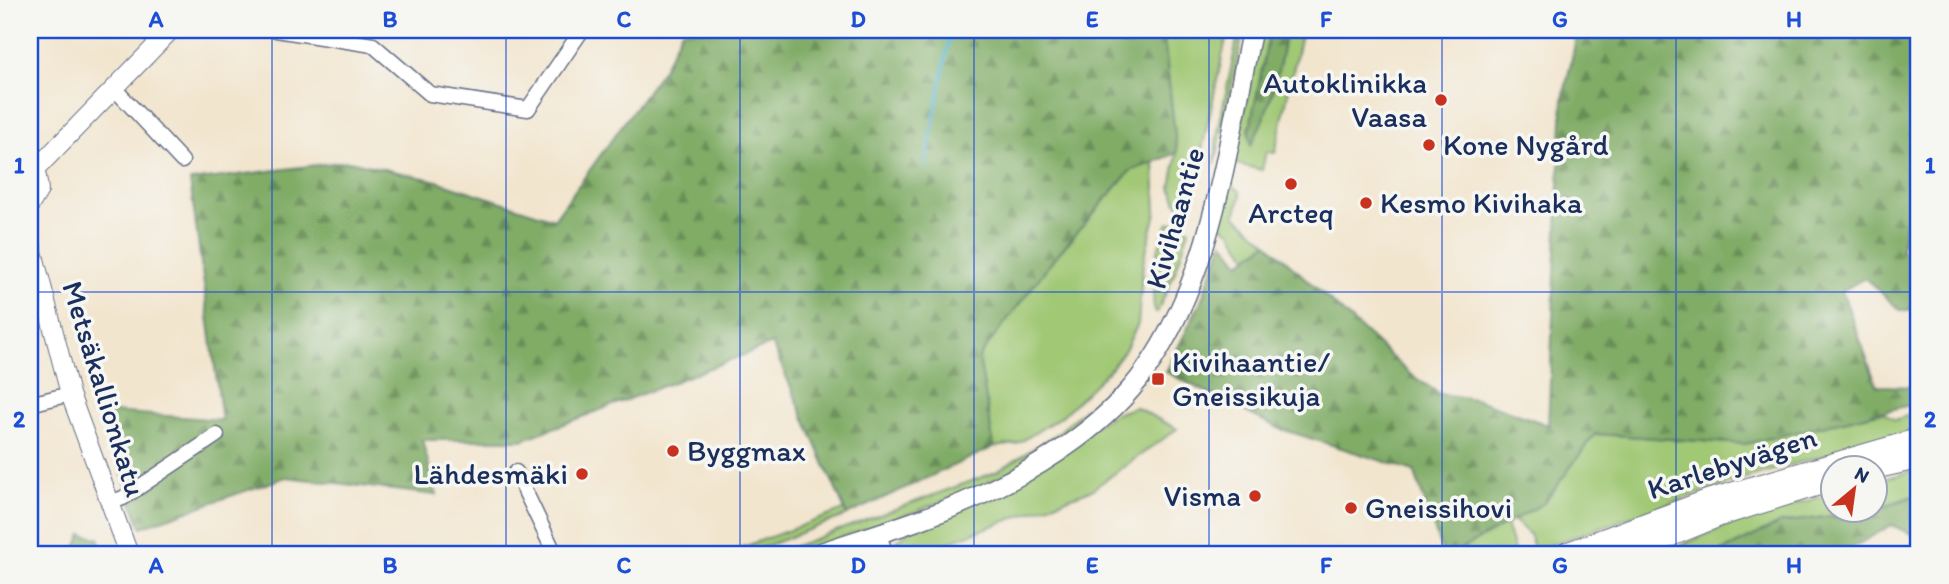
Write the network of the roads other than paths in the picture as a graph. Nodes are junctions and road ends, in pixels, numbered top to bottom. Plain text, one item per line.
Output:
1 (172, 30) edge
2 (276, 30) edge
3 (582, 30) edge
4 (1252, 30) edge
5 (114, 88) junction
6 (182, 161) dead end
7 (31, 171) edge
8 (30, 205) edge
9 (30, 240) edge
10 (70, 394) junction
11 (30, 404) edge
12 (218, 435) dead end
13 (1919, 440) edge
14 (1919, 457) edge
15 (1890, 464) edge
16 (516, 472) dead end
17 (1820, 483) edge
18 (109, 503) junction
19 (878, 533) junction
20 (552, 551) edge
21 (129, 554) edge
22 (817, 554) edge
23 (886, 554) edge
24 (1567, 554) edge
25 (1623, 554) edge

1 - 5 street
2 - 3 street
4 - 19 main road, Kivihaantie
5 - 6 street
5 - 7 street
7 - 8 street
9 - 10 street, Metsäkallionkatu
10 - 11 street
10 - 18 street, Metsäkallionkatu
12 - 18 street
13 - 24 highway, Karlebyvägen
14 - 15 highway
16 - 20 street
17 - 25 highway, Karlebyvägen
18 - 21 street, Metsäkallionkatu
19 - 22 main road, Kivihaantie
19 - 23 street

